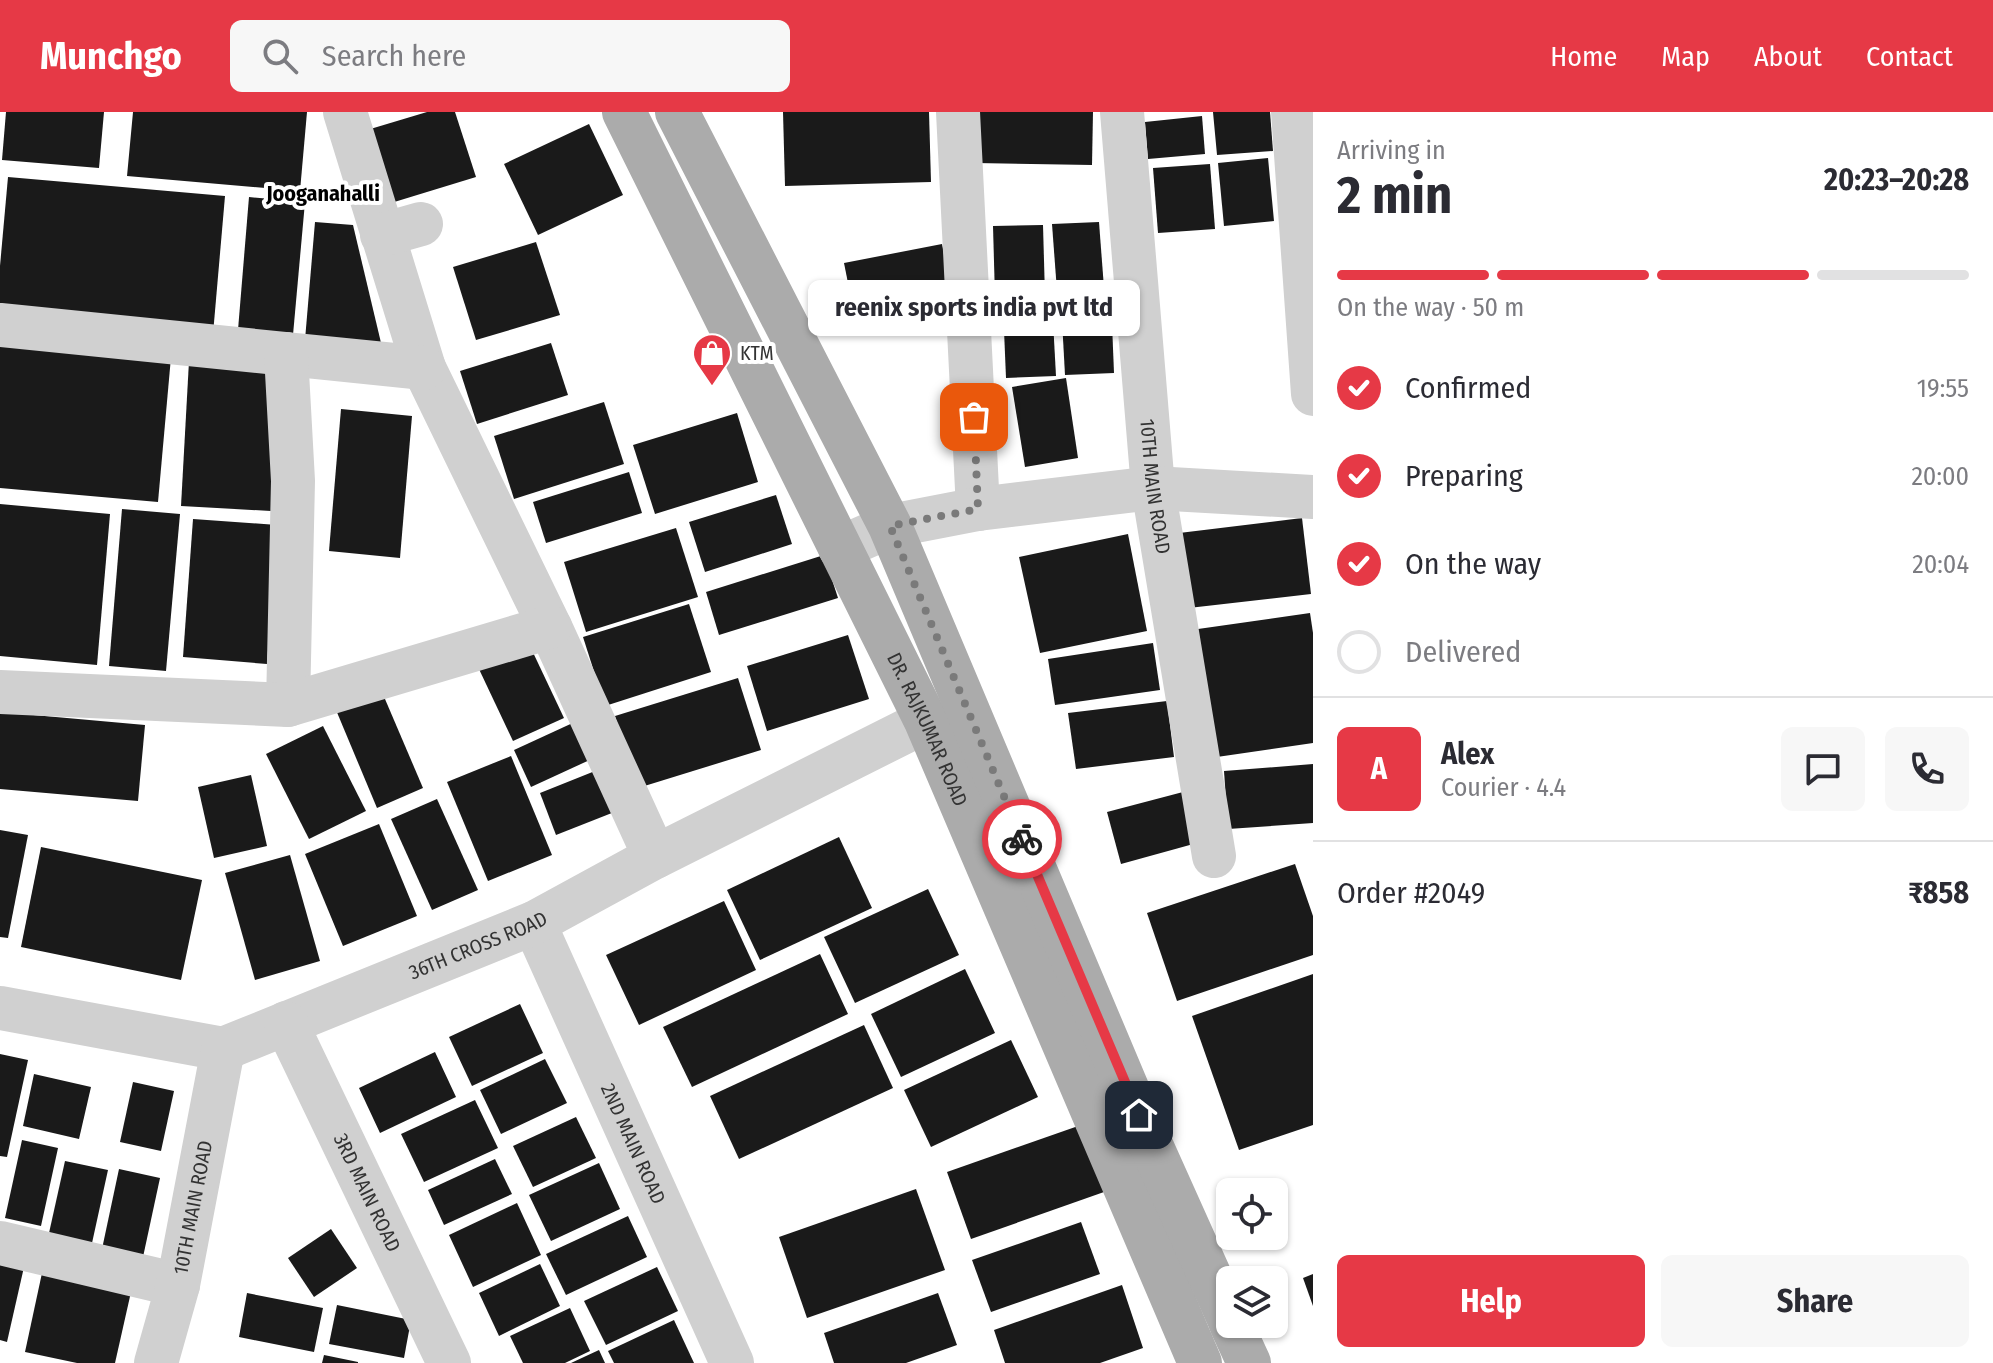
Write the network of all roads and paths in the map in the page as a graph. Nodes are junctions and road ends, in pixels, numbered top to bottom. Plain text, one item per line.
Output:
1 (345, 112) edge
2 (624, 112) edge
3 (677, 112) edge
4 (958, 112) edge
5 (1122, 112) edge
6 (1293, 112) edge
7 (0, 325) edge
8 (286, 354) junction
9 (424, 368) junction
10 (1313, 394) edge
11 (1153, 488) junction
12 (1313, 497) edge
13 (978, 509) junction
14 (890, 526) junction
15 (840, 548) junction
16 (550, 627) junction
17 (0, 692) edge
18 (288, 705) junction
19 (926, 721) junction
20 (1214, 856) dead end
21 (655, 857) junction
22 (534, 923) junction
23 (0, 1008) edge
24 (286, 1023) junction
25 (223, 1049) junction
26 (0, 1243) edge
27 (178, 1285) junction
28 (1216, 1289) edge
29 (1238, 1338) edge
30 (156, 1363) edge
31 (449, 1363) edge
32 (732, 1363) edge
33 (1200, 1363) edge
34 (1249, 1363) edge

1 - 9 street
2 - 15 main road, DR. RAJKUMAR ROAD
3 - 14 main road
4 - 13 street
5 - 11 street, 10TH MAIN ROAD
6 - 10 street
7 - 8 street
8 - 9 street
8 - 18 street
9 - 16 street
11 - 12 street
11 - 13 street
11 - 20 street, 10TH MAIN ROAD
13 - 14 street
14 - 15 street
14 - 28 main road
15 - 19 main road, DR. RAJKUMAR ROAD
16 - 18 street
16 - 21 street
17 - 18 street
19 - 21 street, 36TH CROSS ROAD
19 - 33 main road, DR. RAJKUMAR ROAD
21 - 22 street, 36TH CROSS ROAD
22 - 24 street, 36TH CROSS ROAD
22 - 32 street, 2ND MAIN ROAD
23 - 25 street
24 - 25 street, 36TH CROSS ROAD
24 - 31 street, 3RD MAIN ROAD
25 - 27 street, 10TH MAIN ROAD
26 - 27 street
27 - 30 street, 10TH MAIN ROAD
29 - 34 main road

